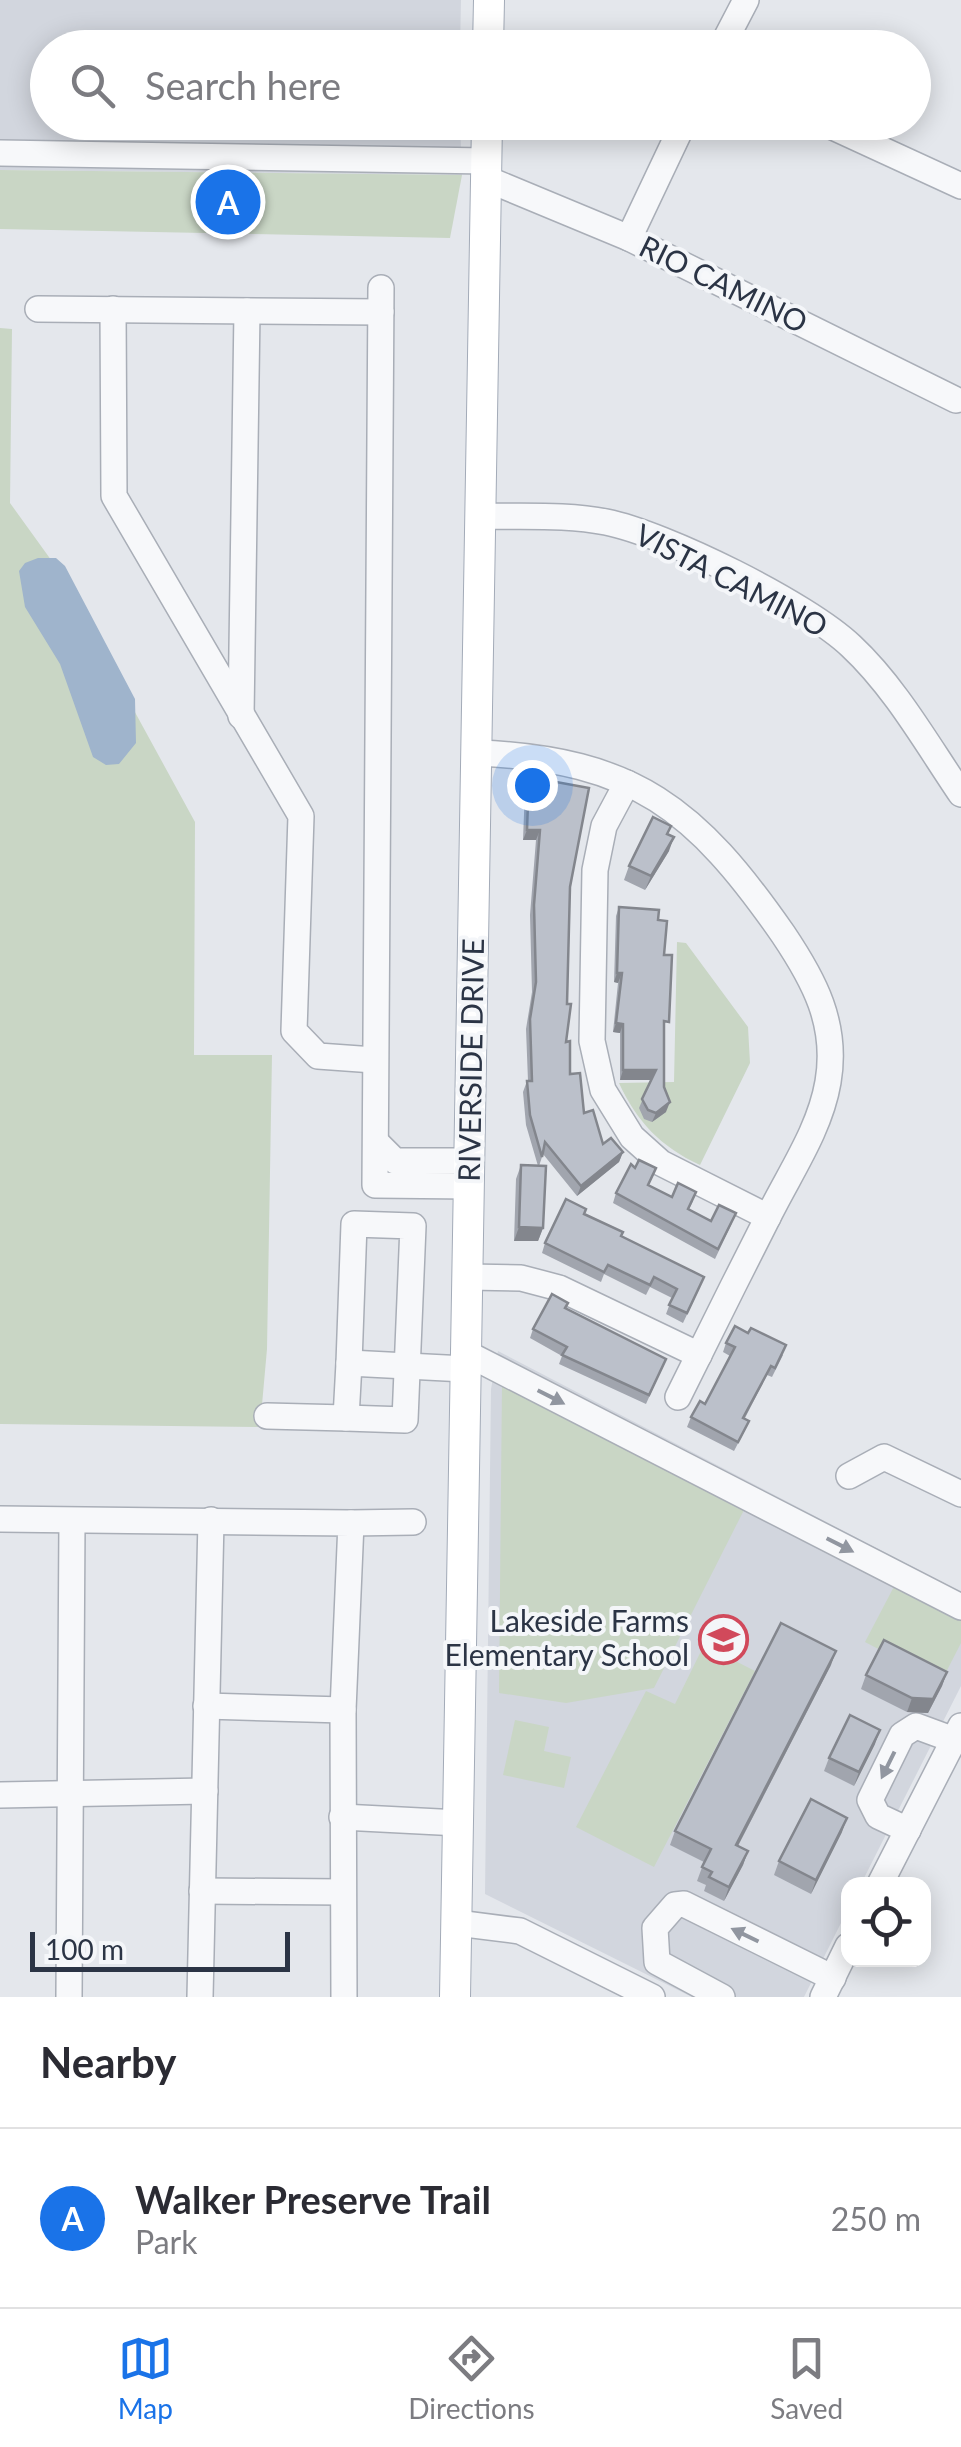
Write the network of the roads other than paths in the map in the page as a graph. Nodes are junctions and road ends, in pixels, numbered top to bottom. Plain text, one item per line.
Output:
1 (489, 0) edge
2 (746, 0) edge
3 (488, 30) edge
4 (730, 30) edge
5 (487, 140) edge
6 (675, 140) edge
7 (861, 140) edge
8 (0, 154) edge
9 (487, 170) junction
10 (961, 186) edge
11 (629, 238) junction
12 (38, 308) dead end
13 (113, 310) junction
14 (247, 311) junction
15 (956, 400) dead end
16 (484, 516) junction
17 (241, 717) junction
18 (478, 753) junction
19 (627, 783) junction
20 (961, 794) edge
21 (374, 1060) junction
22 (470, 1173) junction
23 (768, 1217) junction
24 (468, 1277) junction
25 (698, 1355) junction
26 (465, 1360) junction
27 (349, 1363) junction
28 (407, 1366) junction
29 (678, 1397) dead end
30 (267, 1416) dead end
31 (346, 1418) junction
32 (849, 1476) dead end
33 (961, 1494) edge
34 (0, 1518) edge
35 (211, 1520) junction
36 (72, 1522) junction
37 (351, 1522) junction
38 (413, 1522) dead end
39 (961, 1607) edge
40 (206, 1706) junction
41 (343, 1710) junction
42 (955, 1748) edge
43 (205, 1790) junction
44 (0, 1795) edge
45 (70, 1795) junction
46 (342, 1817) junction
47 (459, 1822) junction
48 (908, 1830) junction
49 (884, 1877) edge
50 (202, 1890) junction
51 (343, 1892) junction
52 (457, 1922) junction
53 (841, 1960) edge
54 (828, 1987) edge
55 (68, 1997) edge
56 (200, 1997) edge
57 (344, 1997) edge
58 (455, 1997) edge
59 (652, 1997) edge
60 (722, 1997) edge

1 - 3 main road
2 - 4 street
5 - 9 main road, RIVERSIDE DRIVE
6 - 11 street
7 - 10 street
8 - 9 street
9 - 11 street, RIO CAMINO
9 - 16 main road, RIVERSIDE DRIVE
11 - 15 street, RIO CAMINO
12 - 13 street
13 - 14 street
13 - 17 street
14 - 17 street
14 - 21 street
16 - 18 main road, RIVERSIDE DRIVE
16 - 20 street, VISTA CAMINO
17 - 21 street
18 - 19 street
18 - 22 main road, RIVERSIDE DRIVE
19 - 23 street
19 - 23 street
21 - 22 street
22 - 24 main road, RIVERSIDE DRIVE
23 - 25 street
24 - 25 street
24 - 26 main road, RIVERSIDE DRIVE
25 - 29 street
26 - 28 street
26 -> 39 street
26 - 47 main road, RIVERSIDE DRIVE
27 - 28 street
27 - 28 street
27 - 31 street
28 - 31 street
30 - 31 street
32 - 33 street
34 - 36 street
35 - 36 street
35 - 37 street
35 - 40 street
36 - 45 street
37 - 38 street
37 - 41 street
40 - 41 street
40 - 43 street
41 - 46 street
42 - 48 street
42 -> 48 street
43 - 45 street
43 - 50 street
44 - 45 street
45 - 55 street
46 - 47 street
46 - 51 street
47 - 52 main road, RIVERSIDE DRIVE
48 - 49 street
50 - 51 street
50 - 56 street
51 - 57 street
52 - 58 main road, RIVERSIDE DRIVE
52 - 59 street
53 - 54 street
54 -> 60 street

